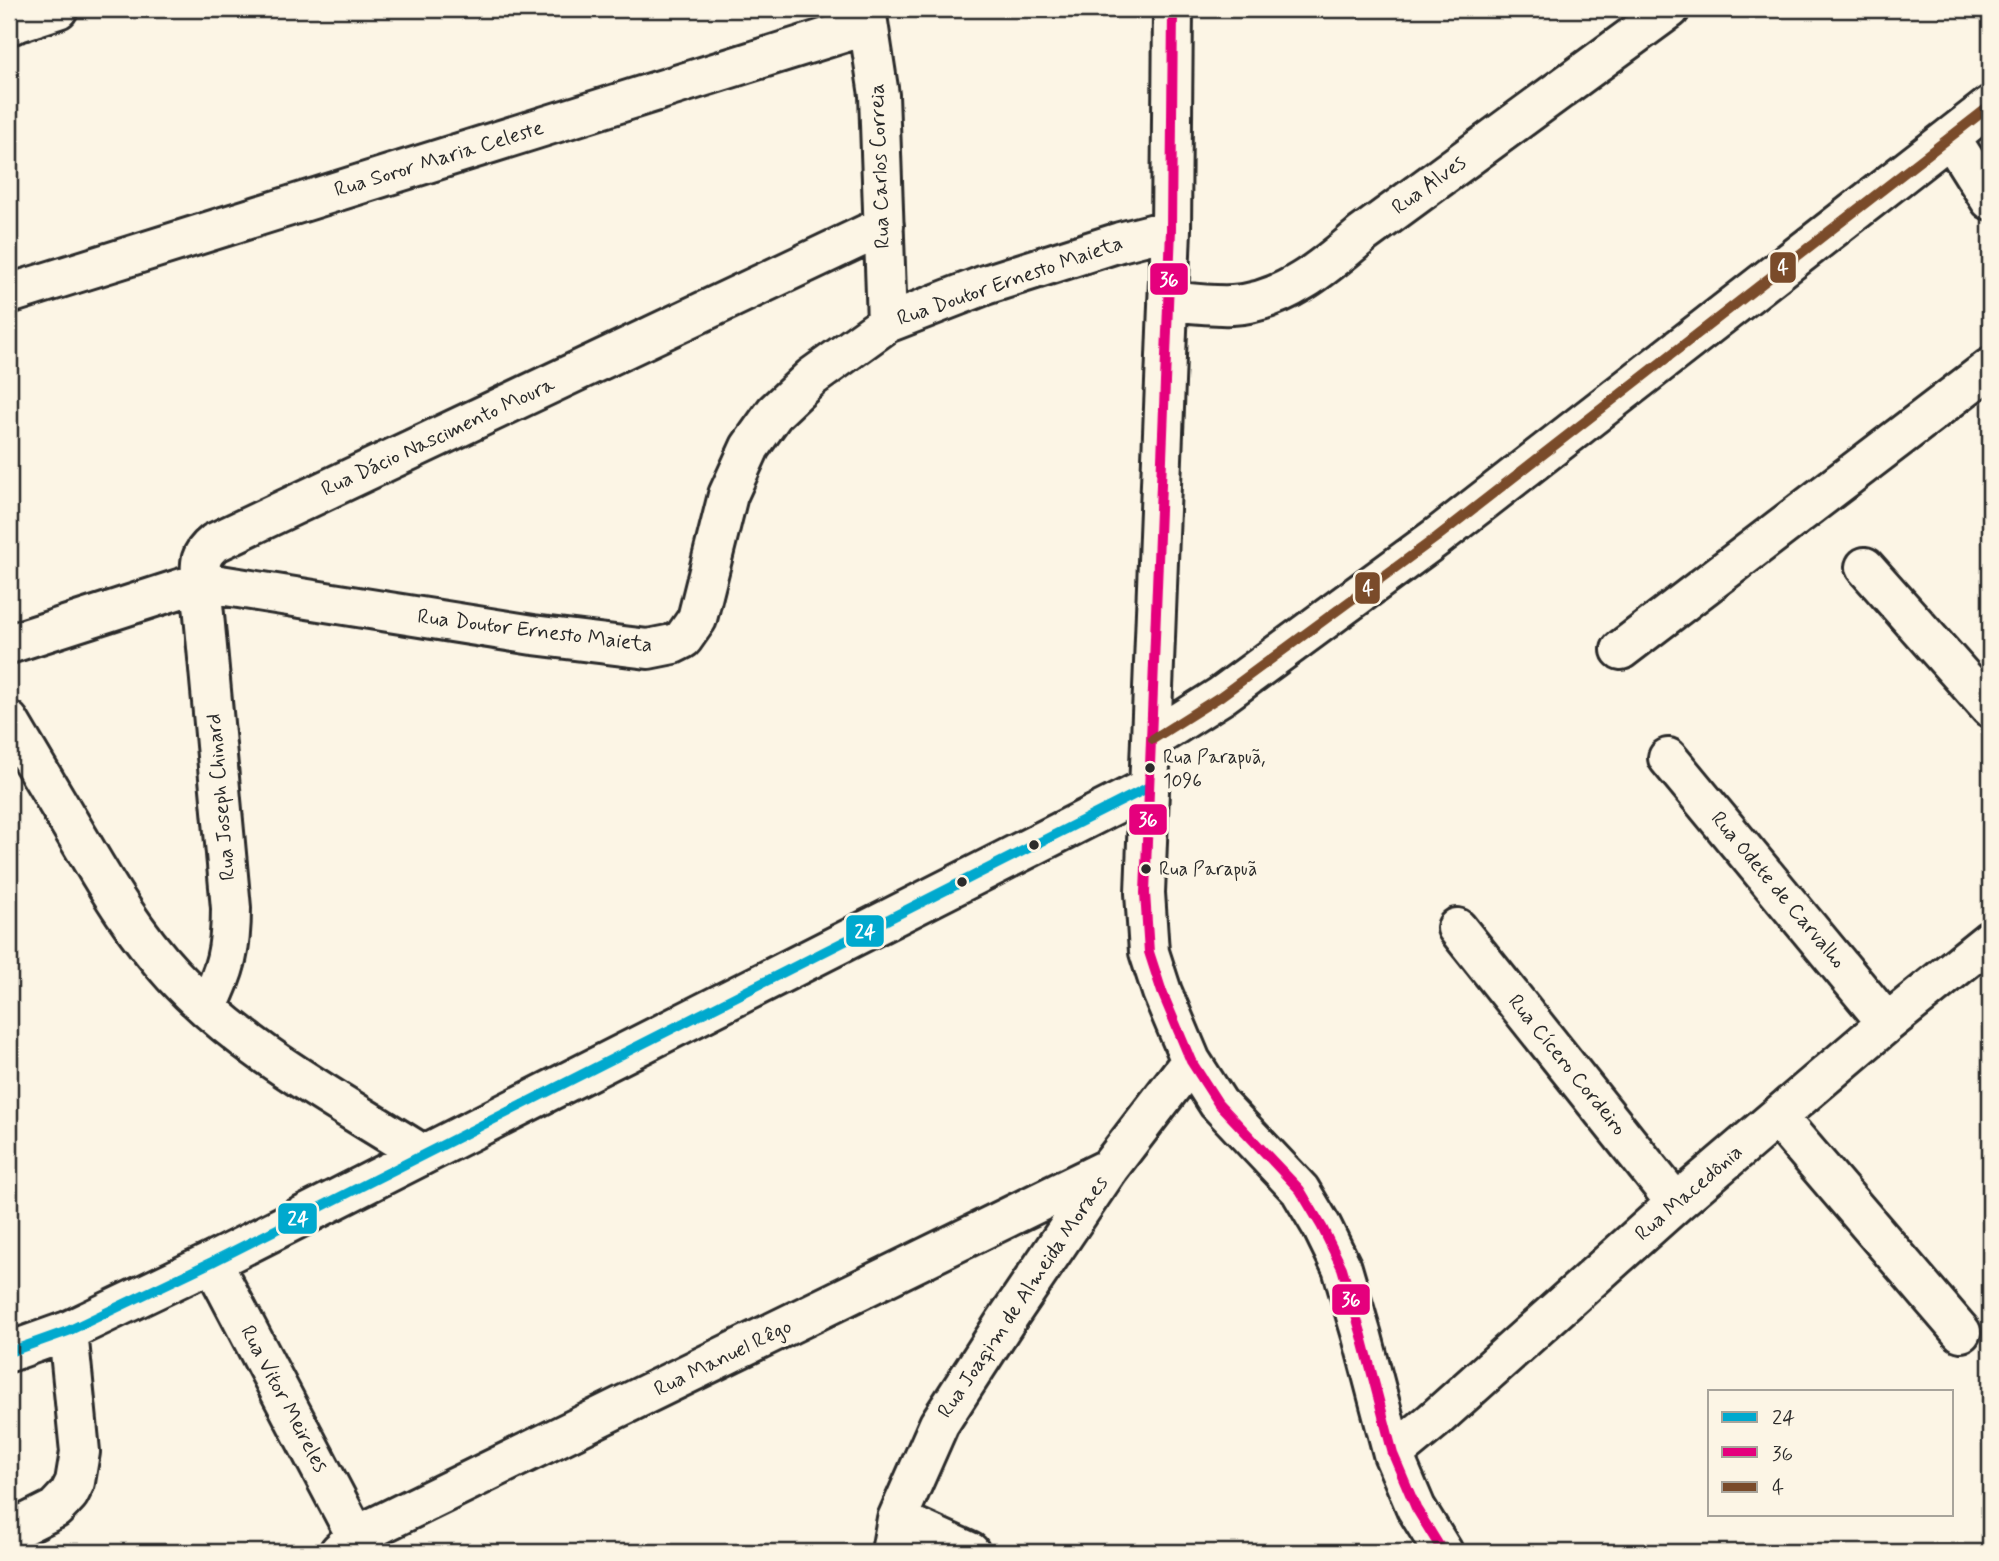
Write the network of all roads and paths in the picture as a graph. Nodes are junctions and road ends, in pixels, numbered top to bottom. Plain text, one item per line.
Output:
1 (58, 9) edge
2 (1173, 9) edge
3 (1670, 9) edge
4 (867, 17) edge
5 (9, 24) edge
6 (1990, 106) edge
7 (1951, 138) junction
8 (1990, 200) edge
9 (884, 226) junction
10 (1171, 229) junction
11 (9, 294) edge
12 (1168, 301) junction
13 (887, 323) junction
14 (1990, 368) edge
15 (1865, 567) dead end
16 (201, 582) junction
17 (9, 644) edge
18 (1621, 650) dead end
19 (1990, 708) edge
20 (9, 721) edge
21 (1153, 739) junction
22 (1668, 758) dead end
23 (1149, 787) junction
24 (1457, 928) dead end
25 (1985, 955) edge
26 (207, 1008) junction
27 (1887, 1023) junction
28 (1191, 1061) junction
29 (1777, 1117) junction
30 (422, 1154) junction
31 (1110, 1168) junction
32 (1676, 1203) junction
33 (212, 1262) junction
34 (68, 1331) junction
35 (1961, 1332) dead end
36 (9, 1352) edge
37 (1393, 1454) junction
38 (9, 1532) edge
39 (894, 1536) edge
40 (348, 1544) edge
41 (970, 1552) edge
42 (1443, 1552) edge

1 - 5 street
2 - 10 street
3 - 12 street, Rua Alves
4 - 9 street, Rua Carlos Correia
4 - 11 street, Rua Soror Maria Celeste
6 - 7 street
7 - 8 street
7 - 21 street
9 - 13 street, Rua Carlos Correia
9 - 16 street, Rua Dácio Nascimento Moura
10 - 12 street
10 - 13 street, Rua Doutor Ernesto Maieta
12 - 21 street
13 - 16 street, Rua Doutor Ernesto Maieta
14 - 18 street
15 - 19 street
16 - 17 street
16 - 26 street, Rua Joseph Chinard
20 - 26 street
21 - 23 street
22 - 27 street, Rua Odete de Carvalho
23 - 28 street
23 - 30 street
24 - 32 street, Rua Cícero Cordeiro
25 - 27 street, Rua Macedônia
26 - 30 street
27 - 29 street, Rua Macedônia
28 - 31 street, Rua Joaqim de Almeida Moraes
28 - 37 street
29 - 32 street, Rua Macedônia
29 - 35 street
30 - 33 street
31 - 39 street, Rua Joaqim de Almeida Moraes
31 - 40 street, Rua Manuel Rêgo
32 - 37 street, Rua Macedônia
33 - 34 street
33 - 40 street, Rua Vitor Meireles
34 - 36 street
34 - 38 street
37 - 42 street
39 - 41 street

